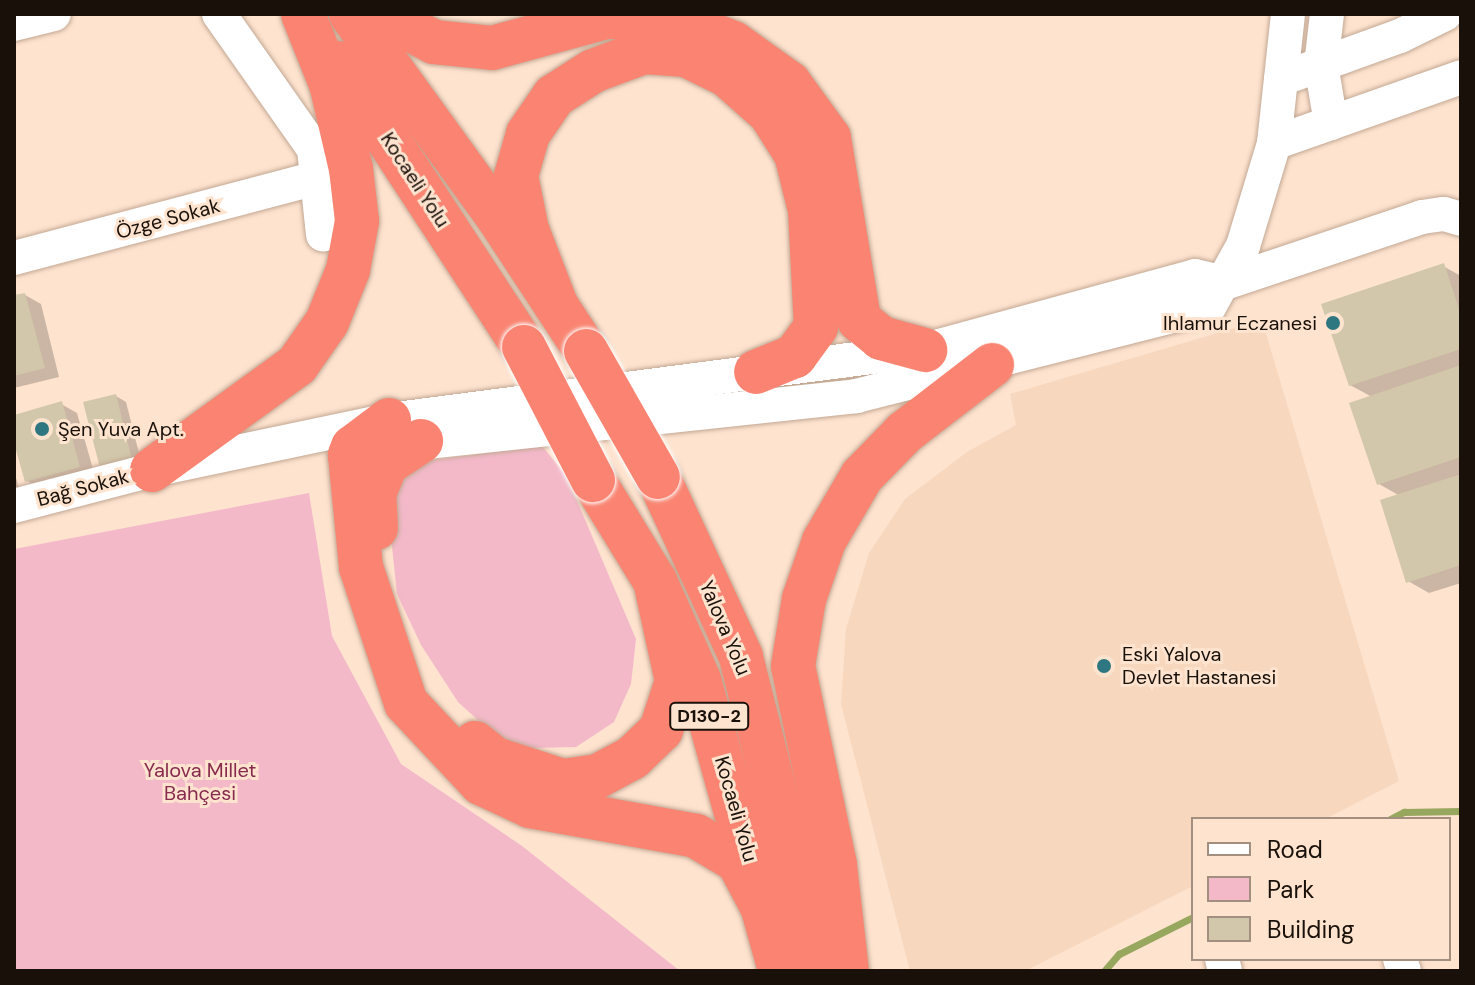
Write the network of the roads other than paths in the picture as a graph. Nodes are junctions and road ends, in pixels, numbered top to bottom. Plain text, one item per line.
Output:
1 (54, 14) edge
2 (219, 14) edge
3 (304, 14) edge
4 (351, 14) edge
5 (381, 14) edge
6 (1288, 14) edge
7 (1327, 14) edge
8 (1445, 14) edge
9 (14, 24) edge
10 (1386, 27) edge
11 (1321, 65) junction
12 (1461, 77) edge
13 (1281, 79) junction
14 (1331, 123) junction
15 (1274, 143) junction
16 (320, 177) junction
17 (1461, 219) edge
18 (323, 235) dead end
19 (14, 258) edge
20 (1225, 283) junction
21 (556, 305) junction
22 (925, 350) junction
23 (992, 365) junction
24 (756, 372) junction
25 (405, 430) junction
26 (350, 455) junction
27 (152, 470) junction
28 (14, 506) edge
29 (655, 581) junction
30 (767, 916) junction
31 (780, 971) edge
32 (820, 971) edge
33 (847, 971) edge

1 - 9 street
2 - 16 street
3 - 27 highway
3 - 29 highway, Kocaeli̇ Yolu / D130-2, bridge
4 - 21 highway, D130-2
5 - 22 highway
6 - 13 street
7 - 11 street
8 - 10 street
10 - 11 street
11 - 13 street
11 - 14 street
12 - 14 street
13 - 15 street
14 - 15 street
15 - 20 street
16 - 18 street
16 - 19 street, Özge Sokak
17 - 20 street
20 - 22 street
20 - 23 street
21 - 24 highway
21 - 32 highway, Yalova Yolu / D130-2, bridge
22 - 24 street
23 - 25 street
23 - 33 highway
24 - 25 street
25 - 26 highway
25 - 27 street
25 - 29 highway
26 - 27 street
26 - 30 highway
27 - 28 street, Bağ Sokak
29 - 30 highway, Kocaeli̇ Yolu / D130-2
30 - 31 highway, Kocaeli̇ Yolu / D130-2

